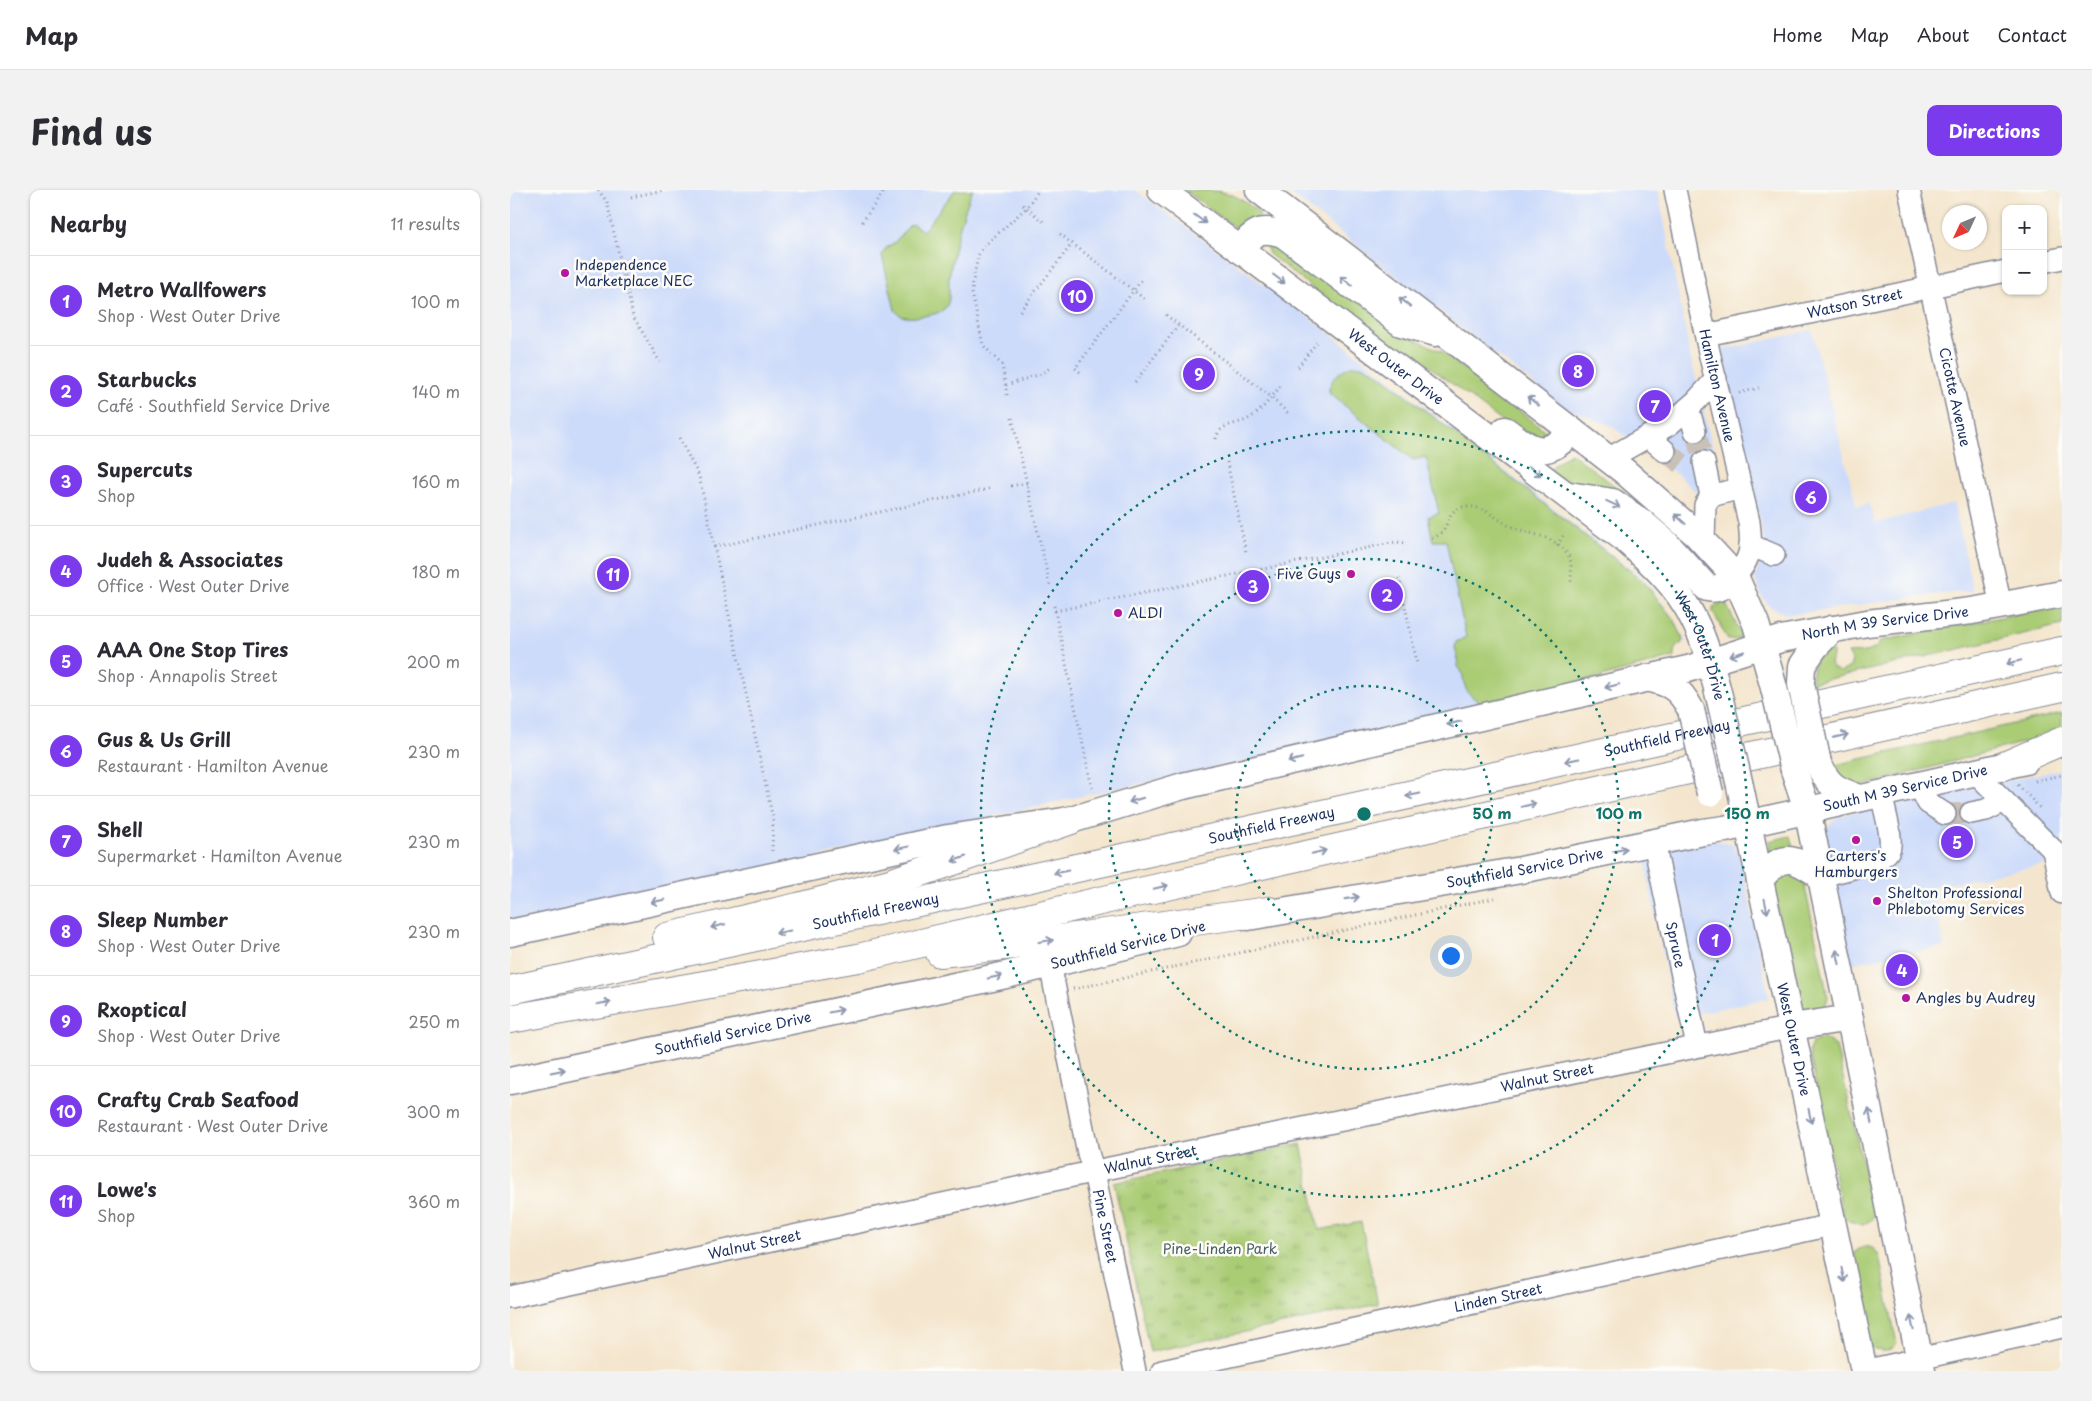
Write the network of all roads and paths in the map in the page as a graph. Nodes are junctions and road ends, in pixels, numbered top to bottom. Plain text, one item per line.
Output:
1 (598, 190) edge
2 (664, 190) edge
3 (885, 190) edge
4 (1039, 190) edge
5 (1161, 190) edge
6 (1259, 190) edge
7 (1675, 190) edge
8 (1909, 190) edge
9 (631, 197) dead end
10 (613, 201) dead end
11 (607, 202) junction
12 (1024, 206) junction
13 (862, 222) dead end
14 (1044, 222) dead end
15 (1060, 234) dead end
16 (1072, 244) junction
17 (1240, 250) junction
18 (2062, 258) edge
19 (2047, 261) edge
20 (2002, 272) edge
21 (1142, 278) dead end
22 (1930, 287) junction
23 (1133, 290) junction
24 (1146, 300) dead end
25 (1020, 311) dead end
26 (1166, 315) dead end
27 (1178, 326) junction
28 (1706, 335) junction
29 (1449, 336) junction
30 (1317, 342) dead end
31 (1377, 352) junction
32 (660, 362) dead end
33 (1050, 367) dead end
34 (1298, 367) dead end
35 (1080, 372) dead end
36 (1716, 380) junction
37 (1135, 382) dead end
38 (1282, 384) dead end
39 (1006, 386) junction
40 (1759, 388) dead end
41 (1739, 393) dead end
42 (1007, 395) dead end
43 (1271, 397) junction
44 (1688, 408) junction
45 (1289, 414) dead end
46 (1012, 418) dead end
47 (1572, 431) junction
48 (1695, 431) tunnel mouth
49 (1649, 437) junction
50 (679, 438) dead end
51 (1216, 440) dead end
52 (1665, 451) tunnel mouth
53 (1608, 459) junction
54 (1227, 462) dead end
55 (1697, 466) tunnel mouth
56 (1028, 483) junction
57 (1011, 486) dead end
58 (1741, 488) junction
59 (989, 489) dead end
60 (1709, 489) junction
61 (1566, 494) junction
62 (1565, 533) dead end
63 (1432, 538) dead end
64 (1704, 542) junction
65 (1405, 543) dead end
66 (1557, 545) junction
67 (1750, 546) junction
68 (714, 547) junction
69 (1246, 552) dead end
70 (1774, 555) dead end
71 (1735, 576) junction
72 (1399, 578) dead end
73 (1571, 583) dead end
74 (1050, 586) dead end
75 (2062, 594) edge
76 (1054, 606) dead end
77 (2000, 606) junction
78 (1055, 611) junction
79 (1832, 629) junction
80 (1764, 644) junction
81 (2062, 651) edge
82 (1417, 663) dead end
83 (1710, 663) junction
84 (1646, 678) junction
85 (2062, 687) edge
86 (2062, 741) edge
87 (2062, 754) edge
88 (1806, 767) junction
89 (2062, 775) edge
90 (2008, 784) junction
91 (1919, 785) junction
92 (1092, 788) dead end
93 (1870, 796) junction
94 (1807, 810) junction
95 (1972, 812) tunnel mouth
96 (1945, 814) tunnel mouth
97 (1071, 820) junction
98 (1748, 824) junction
99 (1703, 832) junction
100 (1654, 843) junction
101 (772, 851) dead end
102 (2058, 854) edge
103 (1821, 876) junction
104 (1760, 880) junction
105 (2062, 893) edge
106 (1496, 898) dead end
107 (1269, 912) junction
108 (510, 933) edge
109 (858, 958) junction
110 (1050, 964) junction
111 (510, 990) edge
112 (1070, 990) dead end
113 (1850, 1018) junction
114 (510, 1019) edge
115 (1792, 1027) junction
116 (1697, 1046) junction
117 (510, 1081) edge
118 (1094, 1172) junction
119 (1832, 1225) junction
120 (510, 1297) edge
121 (2062, 1327) edge
122 (1921, 1365) edge
123 (1135, 1371) edge
124 (1162, 1371) edge
125 (1864, 1371) edge

1 - 11 path
2 - 9 path
3 - 13 path
4 - 12 path
5 -> 17 main road, West Outer Drive
29 -> 6 main road
7 - 28 street, Hamilton Avenue
8 - 22 street, Cicotte Avenue
10 - 11 path
11 - 32 path
12 - 14 path
12 - 39 path
15 - 16 path
16 - 23 path
16 - 25 path
29 -> 17 main road
17 -> 31 main road, West Outer Drive
18 - 19 street
20 - 22 street, Watson Street
21 - 23 path
22 - 28 street, Watson Street
22 - 77 street, Cicotte Avenue
23 - 24 path
23 - 35 path
26 - 27 path
27 - 37 path
27 - 43 path
28 - 36 street, Hamilton Avenue
47 -> 29 main road
30 - 34 path
31 - 47 main road
31 -> 61 main road, West Outer Drive
33 - 39 path
36 - 44 street
36 - 58 street, Hamilton Avenue
38 - 43 path
39 - 42 path
40 - 41 path
43 - 45 path
43 - 51 path
44 - 48 street
44 - 49 street
46 - 56 path
47 - 53 main road
49 - 52 street
49 - 53 street
50 - 68 path
64 -> 53 main road
54 - 69 path
55 - 60 street
56 - 57 path
56 - 74 path
58 - 60 street
58 - 67 street, Hamilton Avenue
59 - 68 path
60 - 64 street
61 -> 71 main road
61 - 83 main road, West Outer Drive
62 - 66 path
63 - 66 path
64 - 71 main road
65 - 78 path
66 - 73 path
67 - 70 street
67 - 71 street, Hamilton Avenue
68 - 101 path
71 - 80 main road
72 - 82 path
75 - 77 main road, North M 39 Service Drive
76 - 78 path
77 - 79 main road, North M 39 Service Drive
78 - 92 path
79 - 80 main road, North M 39 Service Drive
79 - 88 main road, bridge
80 -> 83 main road, North M 39 Service Drive
80 - 88 main road, bridge
81 -> 111 highway, Southfield Freeway
83 - 84 main road
83 - 98 main road, West Outer Drive, bridge
84 -> 97 main road
84 - 99 main road, bridge
109 -> 85 highway
86 - 90 highway
87 - 90 main road, South M 39 Service Drive
88 - 93 main road
88 - 94 main road
89 - 90 path
90 - 91 main road, South M 39 Service Drive
90 - 95 street
90 - 102 street
91 - 93 main road, South M 39 Service Drive
91 - 96 street
93 - 94 main road, South M 39 Service Drive
93 - 103 street
94 - 98 main road, South M 39 Service Drive
94 - 103 main road
97 -> 108 main road
97 -> 111 highway
98 - 99 main road, Southfield Service Drive
98 - 104 main road, West Outer Drive
99 - 100 main road, Southfield Service Drive
107 -> 100 main road, Southfield Service Drive
100 - 116 street, Spruce
102 - 105 street
103 - 104 main road
113 -> 103 main road
104 -> 115 main road, West Outer Drive
106 - 112 path
109 -> 107 highway
107 - 110 main road, Southfield Service Drive
114 -> 109 highway
117 -> 110 main road, Southfield Service Drive
110 - 118 street, Pine Street
113 - 115 main road
122 -> 113 main road
115 - 116 street, Walnut Street
115 -> 119 main road, West Outer Drive
116 - 118 street, Walnut Street
118 - 120 street, Walnut Street
118 - 123 street, Pine Street
119 - 124 street, Linden Street
119 -> 125 main road, West Outer Drive
121 - 122 street
122 - 125 street

